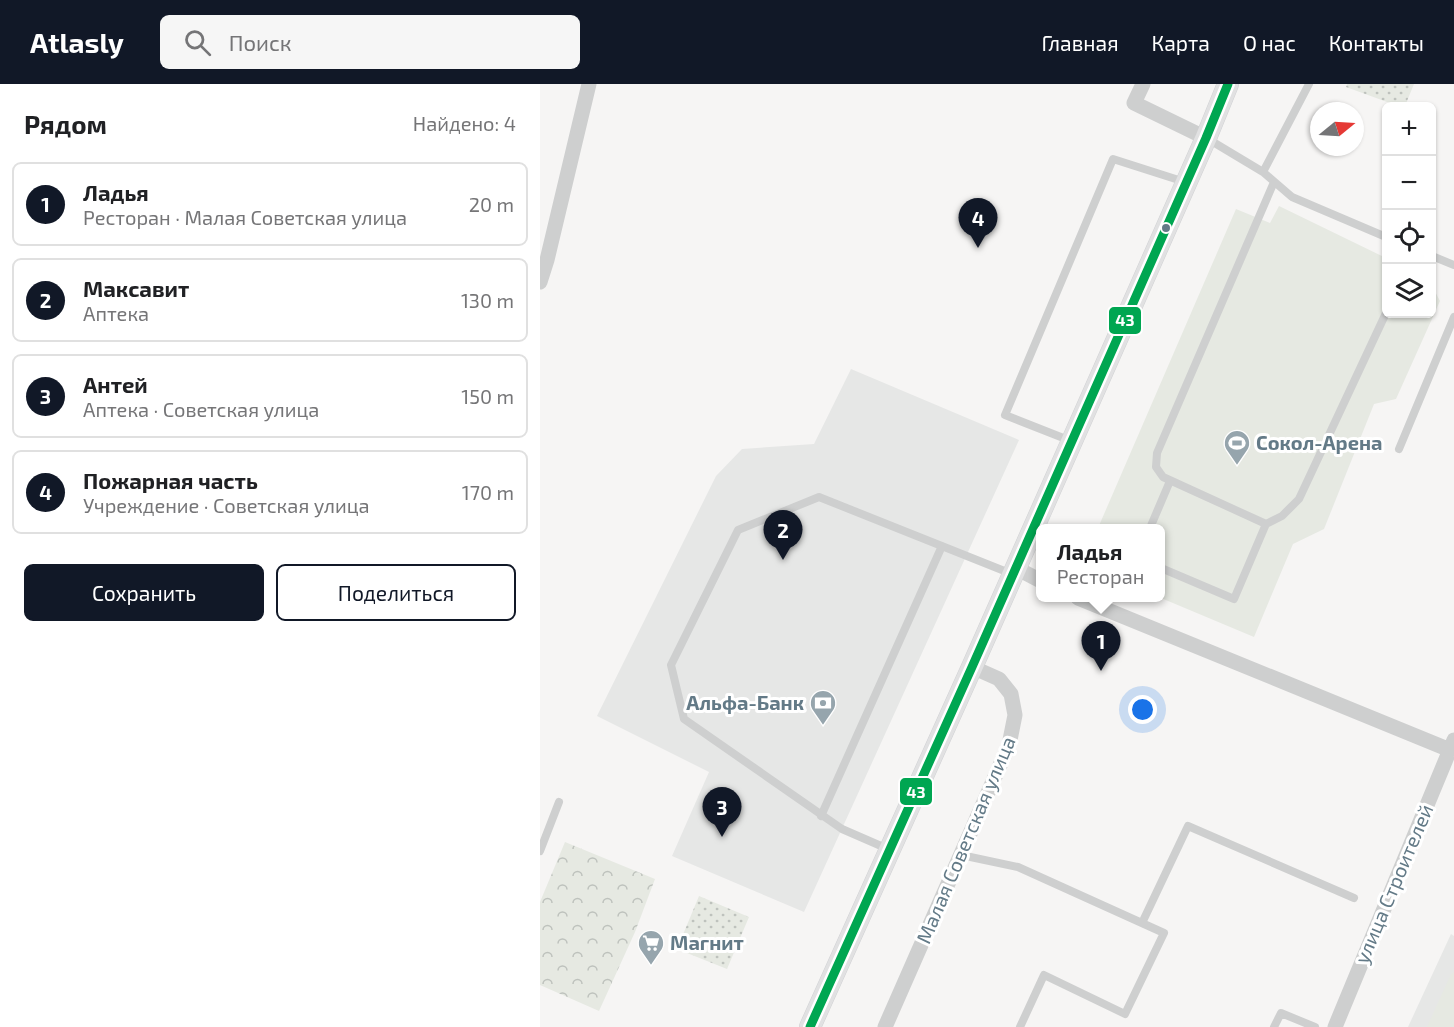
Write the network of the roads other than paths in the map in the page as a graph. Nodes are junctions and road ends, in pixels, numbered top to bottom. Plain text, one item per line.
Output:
1 (589, 84) edge
2 (1143, 84) edge
3 (1228, 84) edge
4 (1310, 84) edge
5 (1206, 138) junction
6 (1263, 172) junction
7 (1186, 182) junction
8 (1274, 182) junction
9 (1382, 235) edge
10 (1436, 258) edge
11 (1454, 265) edge
12 (540, 282) edge
13 (1454, 317) edge
14 (1384, 318) edge
15 (1072, 441) junction
16 (1399, 448) dead end
17 (1170, 481) junction
18 (1152, 524) edge
19 (1266, 524) junction
20 (942, 546) junction
21 (1165, 570) edge
22 (1015, 572) junction
23 (1036, 579) edge
24 (1091, 602) edge
25 (972, 667) junction
26 (1452, 745) edge
27 (559, 802) dead end
28 (821, 816) junction
29 (890, 849) junction
30 (540, 851) edge
31 (961, 855) junction
32 (1354, 898) dead end
33 (1142, 923) junction
34 (810, 1027) edge
35 (885, 1027) edge
36 (1020, 1027) edge
37 (1274, 1027) edge
38 (1315, 1027) edge
39 (1335, 1027) edge

1 - 12 street
2 - 5 street
3 - 5 main road
4 - 6 lane
5 - 6 lane
5 - 7 main road
6 - 8 lane
7 - 15 main road
7 - 15 lane
8 - 9 lane
8 - 17 lane
10 - 11 lane
13 - 16 lane
14 - 19 lane
15 - 22 main road
17 - 18 lane
17 - 19 lane
19 - 21 lane
20 - 22 lane
20 - 28 lane
20 - 28 lane
22 - 23 street
22 - 25 main road
24 - 26 street
25 - 29 main road
25 - 31 street, Малая Советская улица
26 - 39 street, улица Строителей
27 - 30 lane
28 - 29 lane
29 - 34 main road
31 - 33 lane
31 - 35 street, Малая Советская улица
32 - 33 lane
33 - 36 lane
37 - 38 lane

